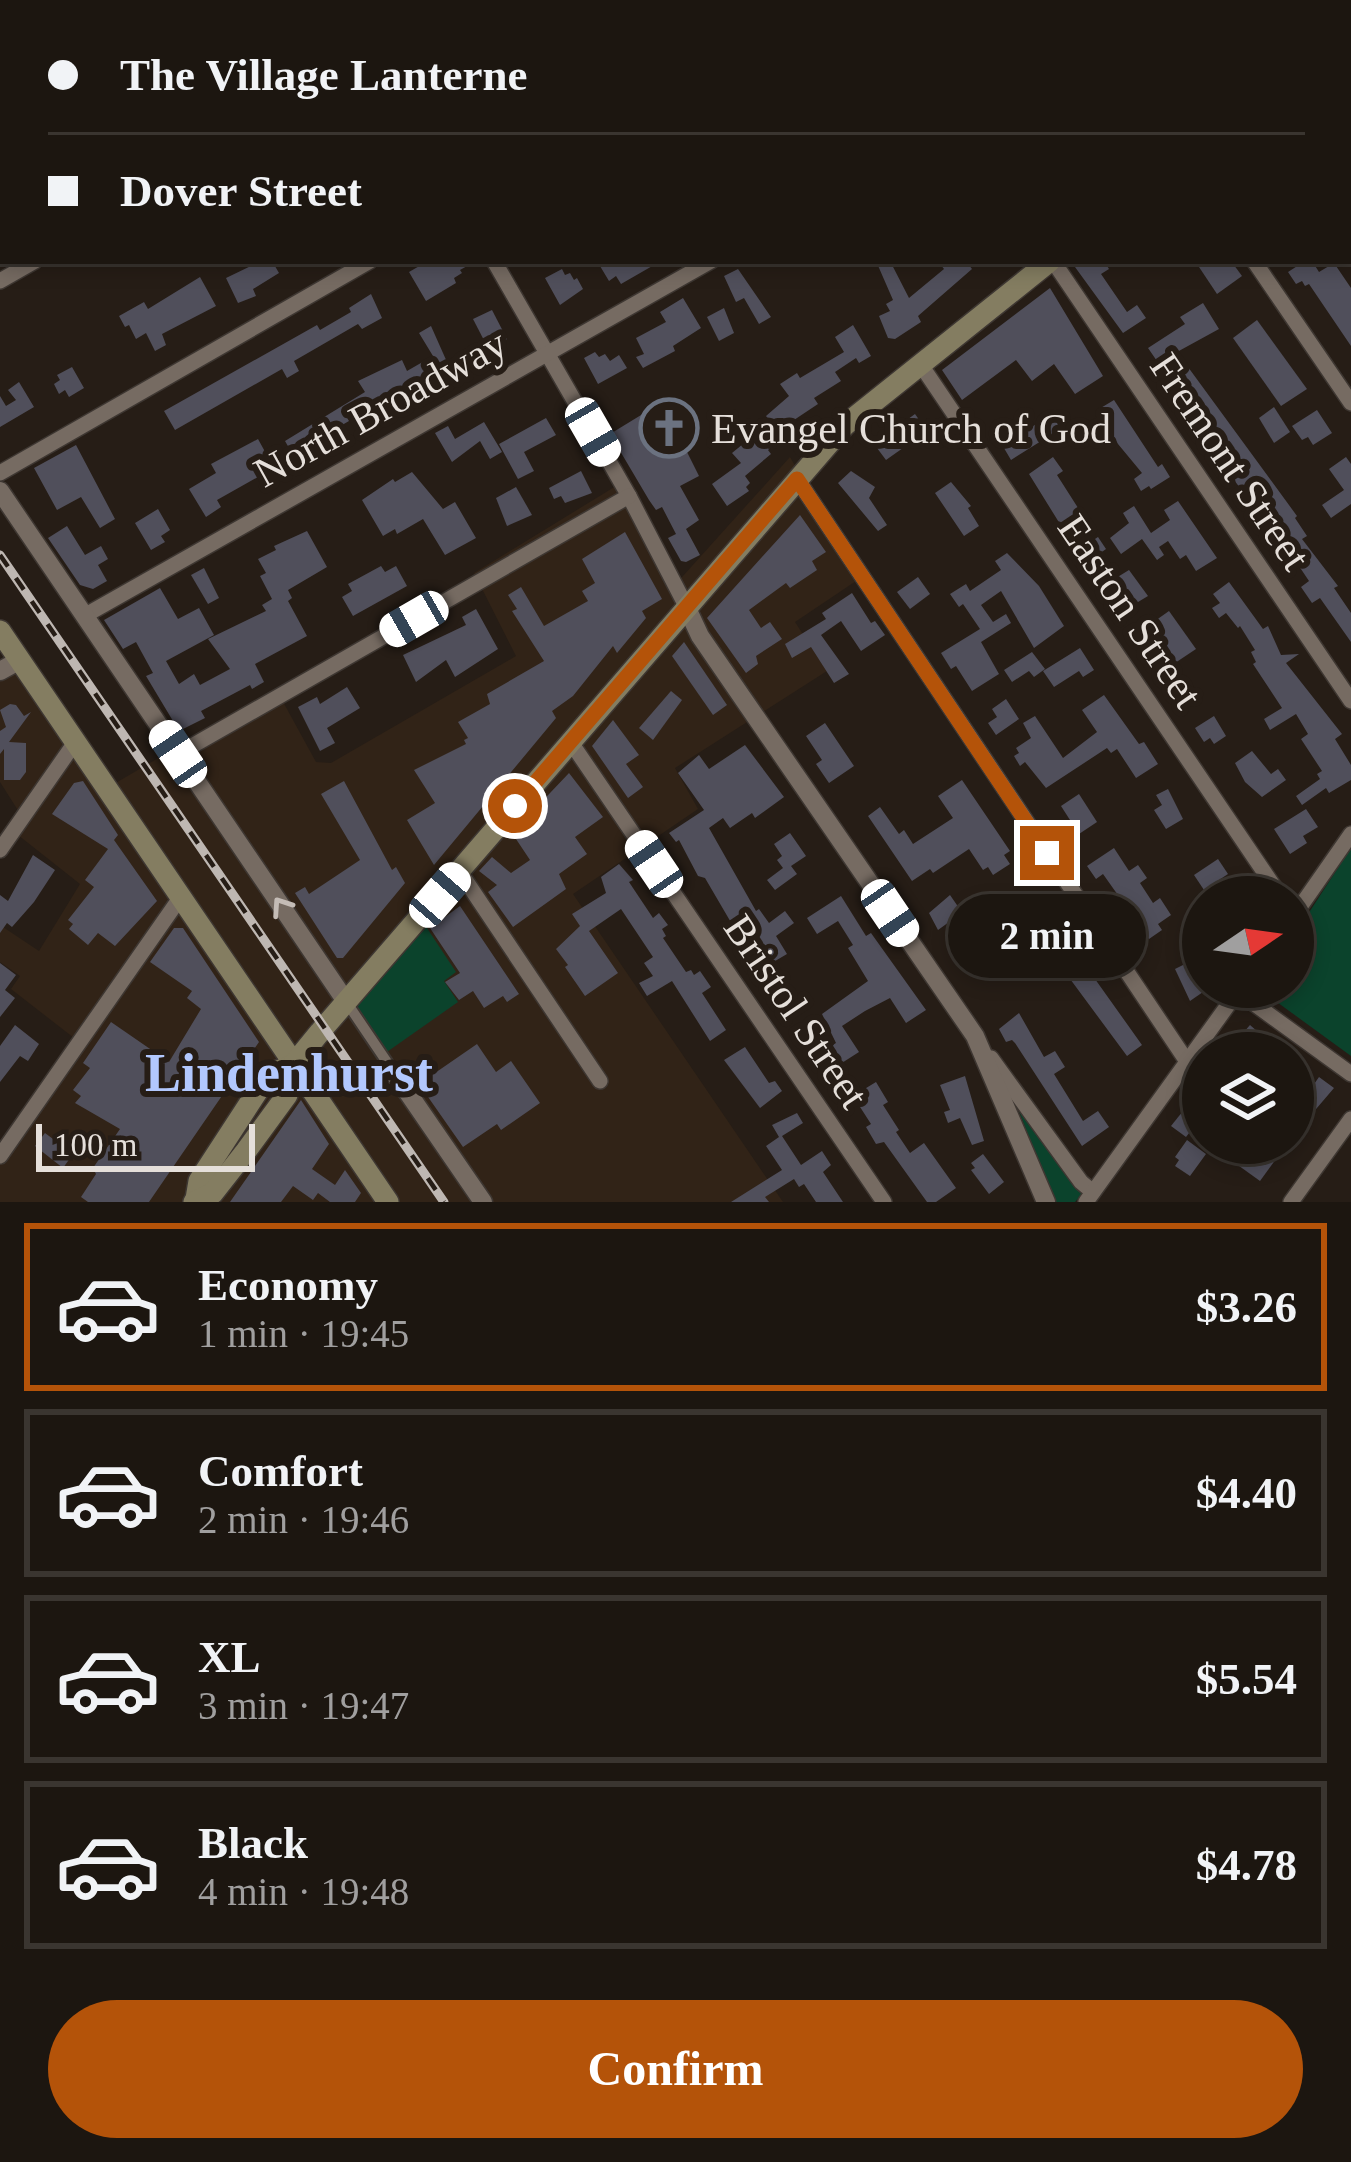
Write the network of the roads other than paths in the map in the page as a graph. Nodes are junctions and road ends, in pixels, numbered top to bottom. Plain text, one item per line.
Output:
1 (30, 264) edge
2 (365, 264) edge
3 (496, 264) edge
4 (706, 264) edge
5 (1047, 264) edge
6 (1053, 264) edge
7 (1256, 264) edge
8 (0, 281) edge
9 (548, 354) junction
10 (921, 365) junction
11 (1351, 404) edge
12 (0, 472) edge
13 (797, 479) junction
14 (0, 490) edge
15 (629, 496) junction
16 (686, 606) junction
17 (85, 616) junction
18 (0, 631) edge
19 (10, 665) edge
20 (1351, 701) edge
21 (570, 741) junction
22 (76, 742) junction
23 (178, 754) junction
24 (1351, 835) edge
25 (0, 850) edge
26 (460, 872) junction
27 (1267, 876) edge
28 (1314, 886) edge
29 (180, 898) junction
30 (347, 1003) junction
31 (1226, 1008) edge
32 (1265, 1008) edge
33 (1207, 1032) edge
34 (975, 1036) junction
35 (1182, 1054) edge
36 (293, 1065) junction
37 (1182, 1066) edge
38 (393, 1071) joint
39 (1351, 1074) edge
40 (600, 1081) dead end
41 (1351, 1119) edge
42 (0, 1156) edge
43 (1090, 1197) edge
44 (195, 1201) edge
45 (388, 1202) edge
46 (483, 1202) edge
47 (884, 1202) edge
48 (1046, 1202) edge
49 (1291, 1202) edge

1 - 8 street
2 - 12 street
3 - 9 street
4 - 9 street, North Broadway
5 - 10 main road
6 - 20 street, Fremont Street
7 - 11 street
9 - 15 street
9 - 17 street, North Broadway
10 - 13 main road
10 - 27 street, Easton Street
13 - 16 main road
13 - 35 street
14 - 17 street
15 - 16 street
15 - 23 street
16 - 21 main road
16 - 34 street
17 - 23 street
18 - 19 main road
19 - 22 main road
21 - 26 main road
21 - 47 street, Bristol Street
22 - 25 street
22 - 29 main road
30 -> 23 street
24 - 28 street
26 - 30 main road
26 - 40 street
29 - 36 main road
29 - 42 street
30 - 36 main road
30 - 38 street
31 - 33 street
32 - 39 street
34 - 43 street
34 - 48 street
36 - 44 main road
36 - 45 main road
37 - 43 street
38 - 46 street
41 - 49 street

